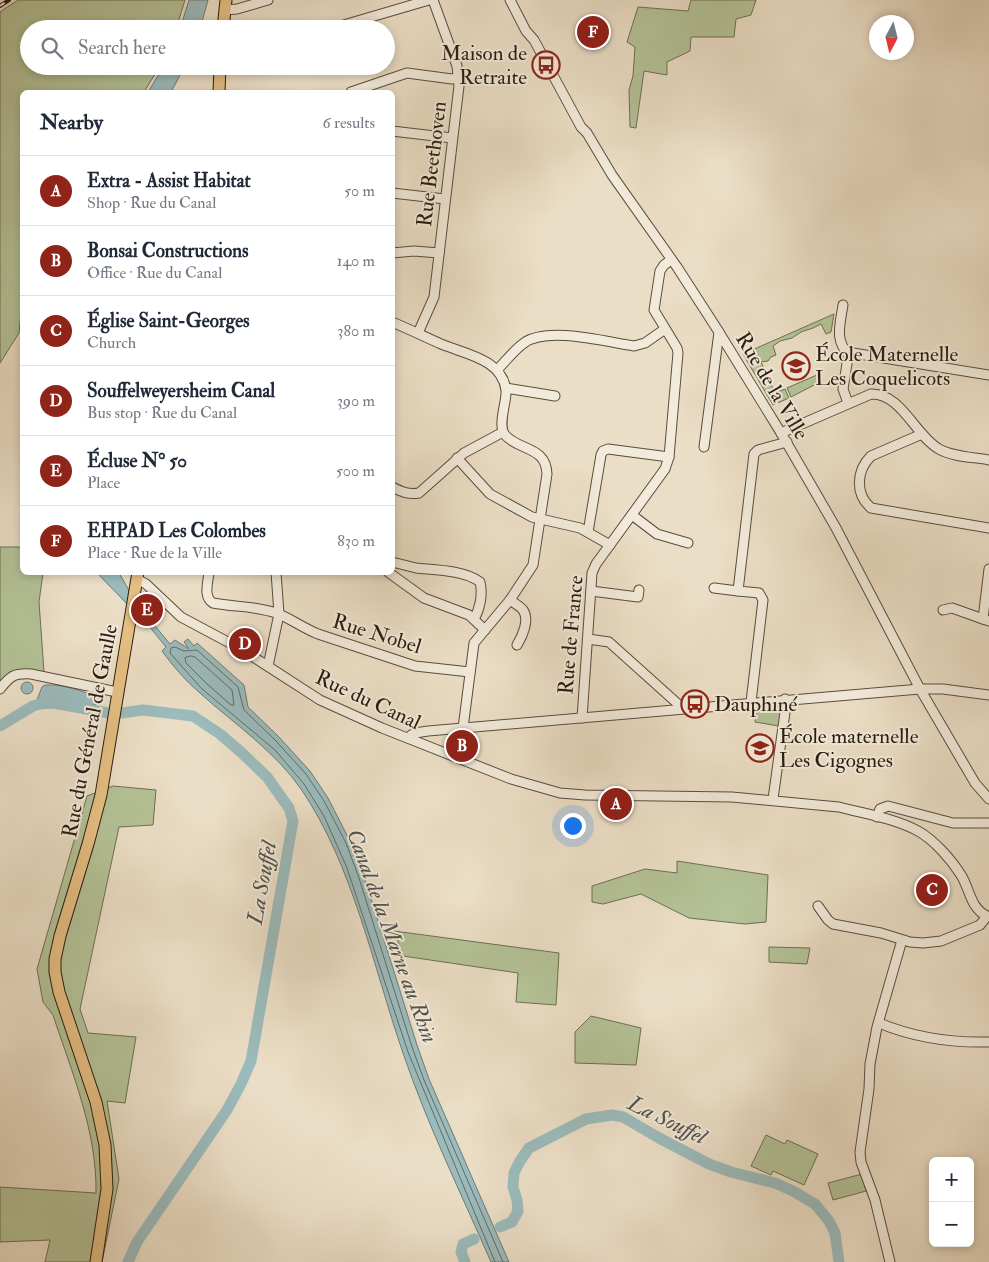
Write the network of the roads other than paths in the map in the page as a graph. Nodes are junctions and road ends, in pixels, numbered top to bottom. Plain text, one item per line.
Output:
1 (268, 0) edge
2 (428, 0) edge
3 (432, 0) edge
4 (510, 0) edge
5 (226, 5) edge
6 (224, 20) edge
7 (360, 20) edge
8 (220, 75) edge
9 (458, 78) junction
10 (219, 90) edge
11 (356, 90) edge
12 (395, 131) edge
13 (452, 138) junction
14 (395, 193) edge
15 (445, 199) junction
16 (395, 253) edge
17 (439, 253) junction
18 (671, 260) junction
19 (844, 305) dead end
20 (395, 323) edge
21 (665, 329) junction
22 (719, 332) junction
23 (418, 333) junction
24 (850, 356) junction
25 (497, 370) junction
26 (989, 375) edge
27 (506, 388) junction
28 (555, 396) dead end
29 (848, 403) junction
30 (504, 432) junction
31 (781, 432) junction
32 (922, 434) junction
33 (787, 442) junction
34 (704, 447) dead end
35 (669, 457) junction
36 (457, 458) junction
37 (989, 460) edge
38 (395, 488) edge
39 (632, 515) junction
40 (539, 519) junction
41 (989, 528) edge
42 (588, 532) junction
43 (688, 543) dead end
44 (610, 544) junction
45 (395, 563) edge
46 (415, 568) junction
47 (989, 569) edge
48 (209, 575) edge
49 (276, 575) edge
50 (393, 575) edge
51 (138, 576) edge
52 (405, 583) junction
53 (714, 588) dead end
54 (639, 590) dead end
55 (591, 591) junction
56 (738, 591) junction
57 (510, 600) junction
58 (943, 610) dead end
59 (278, 614) junction
60 (474, 619) junction
61 (986, 620) edge
62 (485, 630) junction
63 (588, 639) junction
64 (517, 645) dead end
65 (268, 666) junction
66 (470, 672) junction
67 (0, 689) edge
68 (920, 689) junction
69 (117, 692) junction
70 (989, 695) edge
71 (785, 699) junction
72 (751, 702) junction
73 (680, 709) junction
74 (582, 718) junction
75 (463, 728) junction
76 (409, 738) junction
77 (989, 799) edge
78 (772, 800) junction
79 (877, 817) junction
80 (989, 823) edge
81 (818, 906) dead end
82 (988, 916) edge
83 (902, 940) junction
84 (880, 1023) junction
85 (989, 1042) edge
86 (96, 1262) edge
87 (890, 1262) edge

1 - 5 street
2 - 7 street
3 - 9 street, Rue Beethoven
4 - 18 street, Rue de la Ville
5 - 6 main road
8 - 10 main road
9 - 11 street
9 - 13 street, Rue Beethoven
12 - 13 street
13 - 15 street, Rue Beethoven
14 - 15 street
15 - 17 street, Rue Beethoven
16 - 17 street
17 - 23 street, Rue Beethoven
18 - 21 street, Rue de France
18 - 22 street, Rue de la Ville
19 - 24 street
20 - 23 street
21 - 25 street
21 - 35 street, Rue de France
22 - 31 street, Rue de la Ville
22 - 34 street
23 - 25 street
24 - 26 street
24 - 29 street
25 - 27 street
27 - 28 street
27 - 30 street
29 - 31 street
29 - 32 street
30 - 36 street
30 - 40 street
31 - 33 street, Rue de la Ville
32 - 37 street
32 - 41 street
33 - 56 street
33 - 68 street, Rue de la Ville
35 - 39 street, Rue de France
35 - 42 street
36 - 38 street
36 - 40 street
39 - 43 street
39 - 44 street, Rue de France
40 - 42 street
40 - 57 street
42 - 44 street
44 - 55 street, Rue de France
45 - 46 street
46 - 52 street
46 - 60 street
47 - 61 street
48 - 59 street, Rue Nobel
49 - 59 street
50 - 52 street
51 - 65 street, Rue du Canal
51 - 69 main road, Rue du Général de Gaulle
52 - 60 street
53 - 56 street
54 - 55 street
55 - 63 street, Rue de France
56 - 72 street
57 - 62 street
57 - 64 street
58 - 61 street
59 - 65 street
59 - 66 street, Rue Nobel
60 - 62 street
62 - 66 street
63 - 73 street
63 - 74 street, Rue de France
65 - 76 street, Rue du Canal
66 - 75 street
67 - 69 street
68 - 70 street
68 - 71 street
68 - 77 street, Rue de la Ville
69 - 86 main road, Rue du Général de Gaulle
71 - 72 street
71 - 78 street
72 - 73 street
73 - 74 street
74 - 75 street
75 - 76 street
76 - 78 street, Rue du Canal
78 - 79 street, Rue du Canal
79 - 80 street
79 - 82 street, Rue du Canal
81 - 83 street
82 - 83 street
83 - 84 street
84 - 85 street
84 - 87 street

